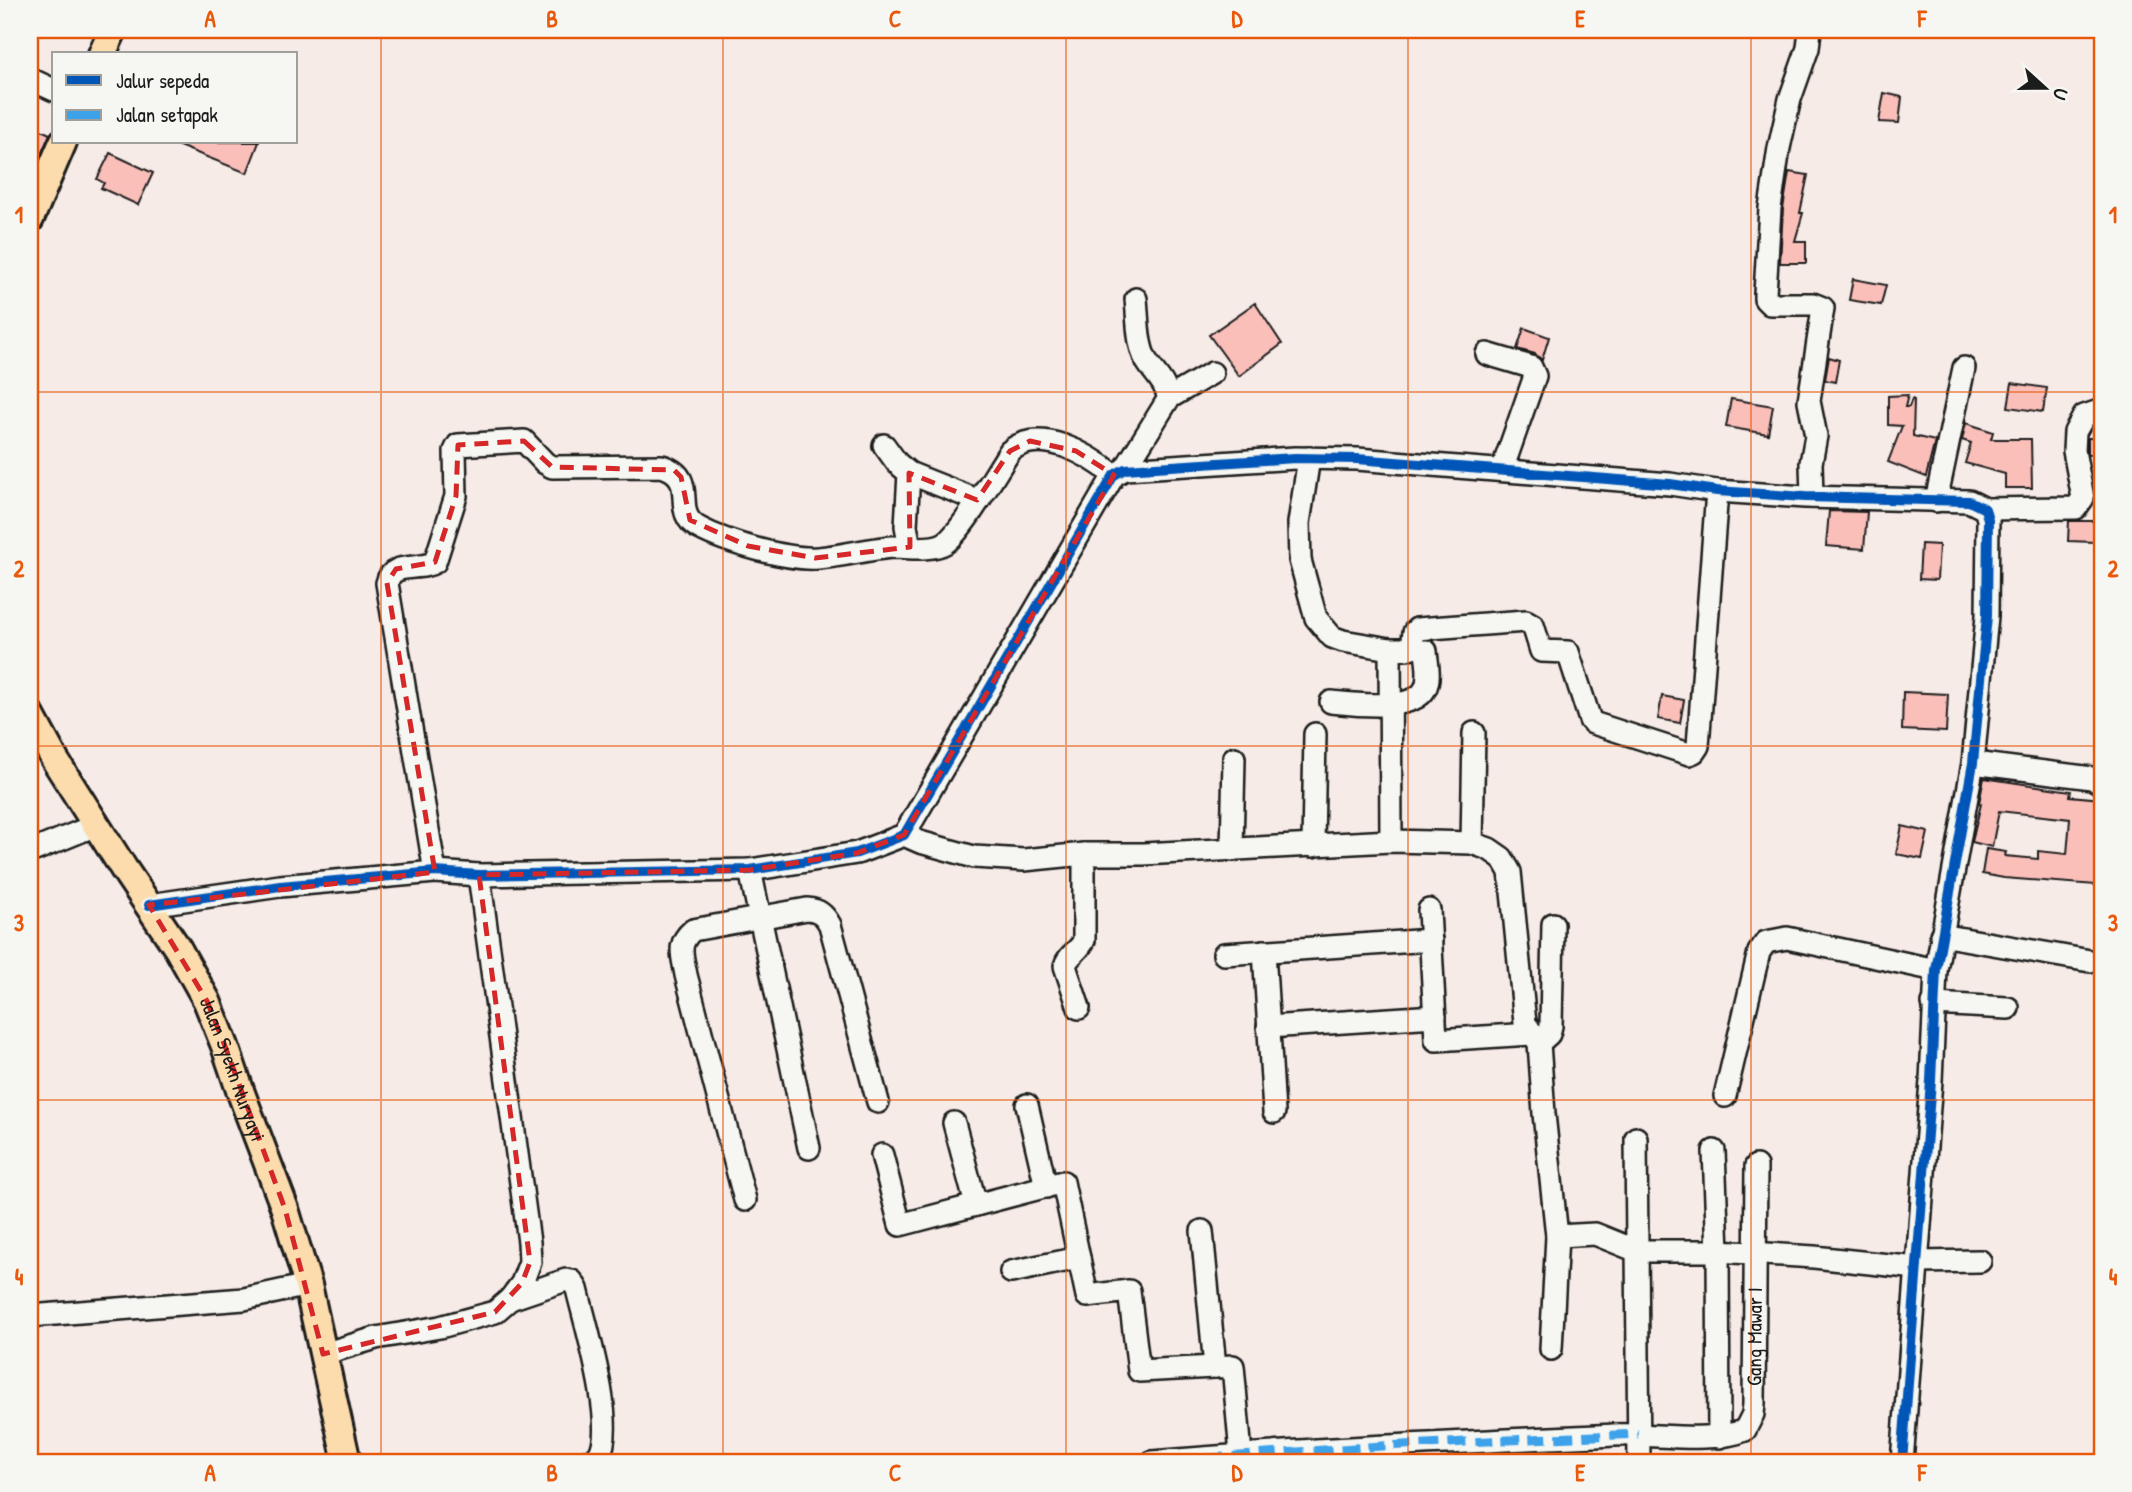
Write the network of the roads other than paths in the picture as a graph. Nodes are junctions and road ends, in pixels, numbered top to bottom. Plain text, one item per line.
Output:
1 (113, 30) edge
2 (1810, 30) edge
3 (103, 52) edge
4 (30, 79) edge
5 (52, 89) edge
6 (62, 144) edge
7 (30, 219) edge
8 (1136, 299) dead end
9 (1487, 354) dead end
10 (1964, 368) dead end
11 (1212, 373) dead end
12 (1169, 398) junction
13 (2102, 410) edge
14 (884, 445) dead end
15 (1309, 458) junction
16 (1502, 470) junction
17 (1120, 472) junction
18 (909, 473) junction
19 (1717, 491) junction
20 (1812, 497) junction
21 (977, 500) junction
22 (1936, 500) junction
23 (1985, 509) junction
24 (910, 547) junction
25 (1390, 649) junction
26 (1426, 651) dead end
27 (1331, 702) dead end
28 (1391, 703) junction
29 (30, 714) edge
30 (1474, 733) dead end
31 (1314, 734) dead end
32 (1234, 758) dead end
33 (1973, 763) junction
34 (2102, 784) edge
35 (96, 825) junction
36 (904, 835) junction
37 (1391, 841) junction
38 (1472, 843) junction
39 (1313, 846) junction
40 (1232, 850) junction
41 (30, 852) edge
42 (1084, 854) junction
43 (750, 870) junction
44 (435, 873) junction
45 (479, 875) junction
46 (149, 905) junction
47 (1429, 910) dead end
48 (760, 917) junction
49 (1553, 924) dead end
50 (1941, 936) junction
51 (1431, 940) junction
52 (1264, 951) junction
53 (1224, 954) dead end
54 (2090, 961) dead end
55 (1936, 970) junction
56 (1933, 1004) junction
57 (1079, 1008) dead end
58 (2008, 1008) dead end
59 (1435, 1016) junction
60 (1268, 1027) junction
61 (1535, 1039) junction
62 (1724, 1096) dead end
63 (878, 1102) dead end
64 (1027, 1105) dead end
65 (1274, 1112) dead end
66 (954, 1123) dead end
67 (1636, 1138) dead end
68 (809, 1148) dead end
69 (1714, 1152) dead end
70 (882, 1156) dead end
71 (1756, 1166) dead end
72 (1046, 1186) junction
73 (746, 1200) dead end
74 (976, 1205) junction
75 (1202, 1231) dead end
76 (1557, 1236) junction
77 (1637, 1251) junction
78 (1718, 1251) junction
79 (1754, 1254) junction
80 (1079, 1258) junction
81 (1980, 1261) dead end
82 (1917, 1265) junction
83 (1011, 1272) dead end
84 (307, 1285) junction
85 (510, 1299) junction
86 (30, 1316) edge
87 (1551, 1349) dead end
88 (323, 1354) junction
89 (1215, 1367) junction
90 (1638, 1434) junction
91 (1719, 1437) junction
92 (1245, 1458) edge
93 (347, 1462) edge
94 (580, 1462) edge
95 (1152, 1462) edge
96 (1639, 1462) edge
97 (1902, 1462) edge

1 - 3 main road
2 - 20 street
4 - 5 street
6 - 7 main road
8 - 12 street
9 - 16 street
10 - 22 street
11 - 12 street
12 - 17 street
13 - 23 street
14 - 18 street
15 - 16 street
15 - 17 street
15 - 25 street
16 - 19 street
17 - 21 street
17 - 36 street
18 - 21 street
18 - 24 street
19 - 20 street
19 - 25 street
20 - 22 street
21 - 24 street
22 - 23 street
23 - 33 street
24 - 44 street
25 - 28 street
26 - 28 street
27 - 28 street
28 - 37 street
29 - 35 main road, Jalan Syekh Nuryayi
30 - 38 street
31 - 39 street
32 - 40 street
33 - 34 street
33 - 50 street
35 - 41 street
35 - 46 main road, Jalan Syekh Nuryayi
36 - 42 street
36 - 43 street
37 - 38 street
37 - 39 street
38 - 61 street
39 - 40 street
40 - 42 street
42 - 57 street
43 - 45 street
43 - 48 street
44 - 45 street
44 - 46 street
45 - 85 street
46 - 84 main road, Jalan Syekh Nuryayi
47 - 51 street
48 - 63 street
48 - 68 street
48 - 73 street
49 - 61 street
50 - 54 street
50 - 55 street
51 - 52 street
51 - 59 street
52 - 53 street
52 - 60 street
55 - 56 street
55 - 62 street
56 - 58 street
56 - 82 street
59 - 60 street
59 - 61 street
60 - 65 street
61 - 76 street
64 - 72 street
66 - 74 street
67 - 77 street
69 - 78 street
70 - 74 street
71 - 79 street, Gang Mawar I
72 - 74 street
72 - 80 street
75 - 89 street
76 - 77 street
76 - 87 street
77 - 78 street
77 - 90 street
78 - 79 street
78 - 91 street
79 - 82 street
79 - 91 street, Gang Mawar I
80 - 83 street
80 - 89 street
81 - 82 street
82 - 97 street
84 - 86 street
84 - 88 main road, Jalan Syekh Nuryayi
85 - 88 street
85 - 94 street
88 - 93 main road, Jalan Syekh Nuryayi
89 - 92 street
90 - 91 street
90 - 92 street
90 - 96 street
92 - 95 street

